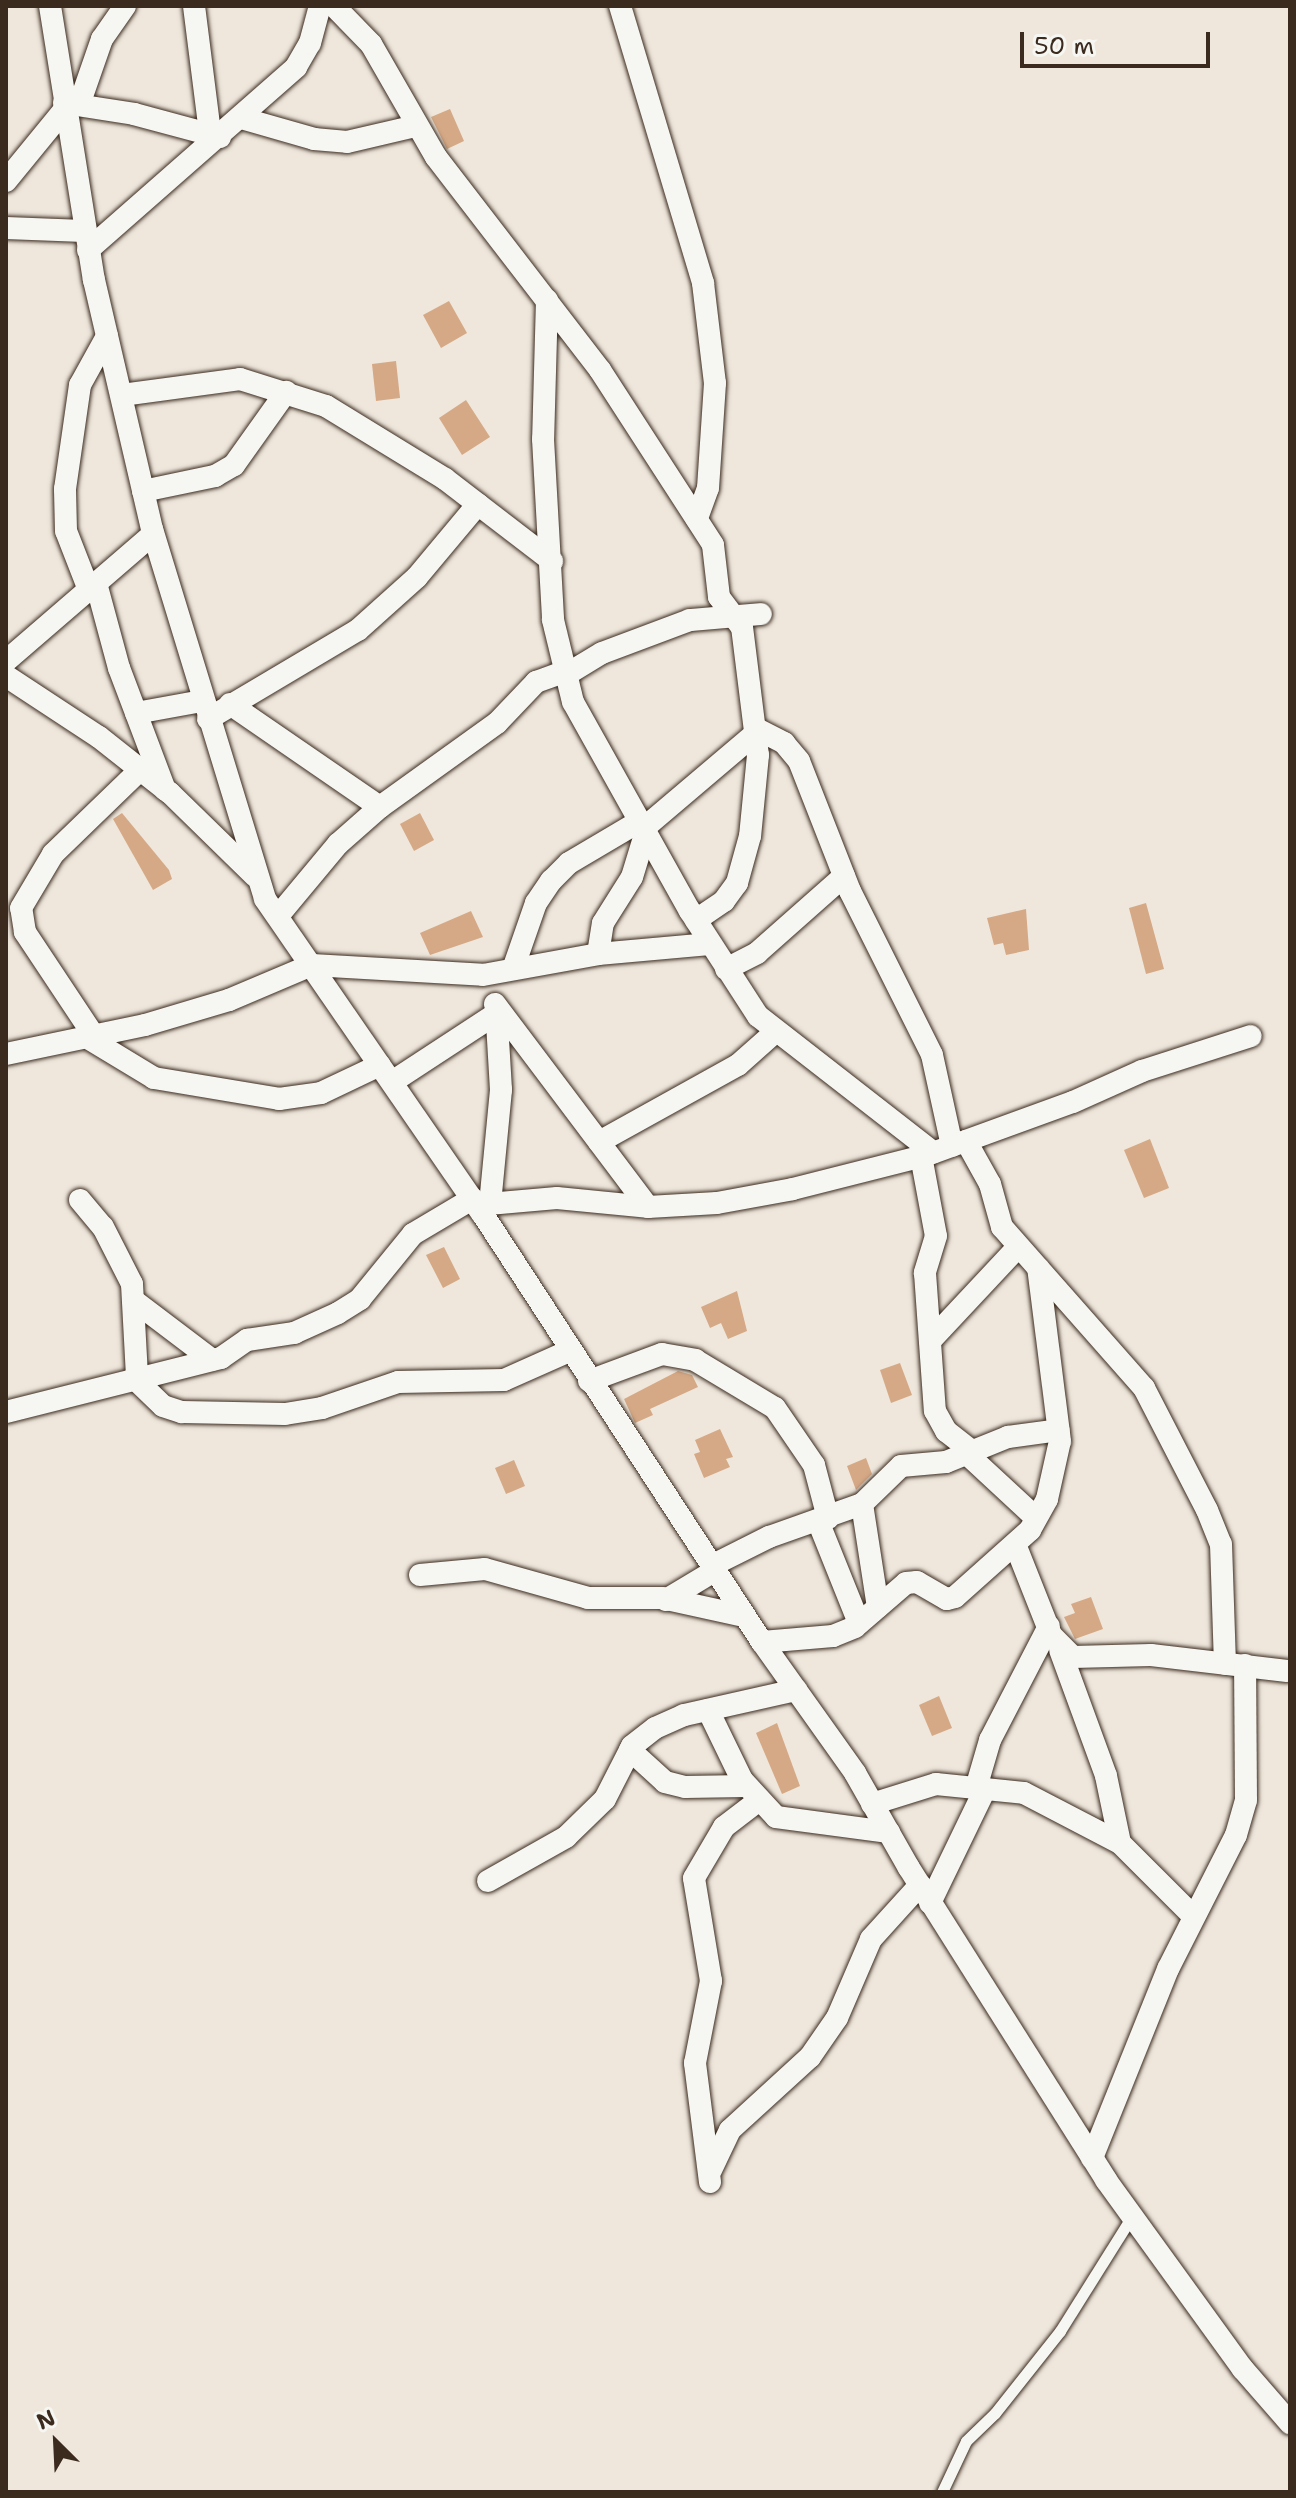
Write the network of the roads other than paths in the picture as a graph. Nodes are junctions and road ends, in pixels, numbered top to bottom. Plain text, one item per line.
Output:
1 (50, 6) edge
2 (125, 6) edge
3 (194, 6) edge
4 (320, 6) edge
5 (334, 6) edge
6 (620, 6) edge
7 (69, 106) junction
8 (241, 118) junction
9 (416, 126) junction
10 (215, 135) junction
11 (6, 181) edge
12 (6, 228) edge
13 (86, 240) junction
14 (547, 300) junction
15 (107, 336) junction
16 (286, 392) junction
17 (122, 395) junction
18 (143, 491) junction
19 (478, 504) junction
20 (697, 519) junction
21 (153, 534) junction
22 (552, 561) junction
23 (92, 586) junction
24 (761, 614) dead end
25 (736, 616) junction
26 (6, 661) edge
27 (564, 674) junction
28 (6, 676) edge
29 (230, 704) junction
30 (205, 710) junction
31 (136, 713) junction
32 (756, 730) junction
33 (140, 770) junction
34 (165, 790) junction
35 (380, 807) junction
36 (643, 826) junction
37 (844, 876) junction
38 (259, 879) junction
39 (278, 916) junction
40 (696, 920) junction
41 (710, 944) junction
42 (598, 954) junction
43 (312, 965) junction
44 (726, 969) junction
45 (502, 971) junction
46 (496, 1009) junction
47 (774, 1033) junction
48 (1251, 1036) dead end
49 (91, 1037) junction
50 (6, 1054) edge
51 (386, 1073) junction
52 (599, 1142) junction
53 (943, 1149) junction
54 (80, 1200) dead end
55 (480, 1202) junction
56 (648, 1207) junction
57 (1017, 1248) junction
58 (1038, 1268) junction
59 (133, 1300) junction
60 (930, 1341) junction
61 (569, 1351) junction
62 (212, 1360) junction
63 (136, 1377) junction
64 (589, 1381) junction
65 (6, 1412) edge
66 (1059, 1430) junction
67 (970, 1453) junction
68 (862, 1504) junction
69 (1036, 1518) junction
70 (823, 1520) junction
71 (1015, 1544) junction
72 (712, 1569) junction
73 (420, 1575) dead end
74 (666, 1600) junction
75 (878, 1607) junction
76 (744, 1616) junction
77 (859, 1623) junction
78 (1049, 1626) junction
79 (762, 1642) junction
80 (1060, 1650) junction
81 (1235, 1664) junction
82 (1287, 1671) dead end
83 (796, 1690) junction
84 (708, 1710) junction
85 (630, 1750) junction
86 (981, 1788) junction
87 (752, 1794) junction
88 (872, 1804) junction
89 (889, 1832) junction
90 (1120, 1843) junction
91 (488, 1881) dead end
92 (925, 1894) junction
93 (1193, 1916) junction
94 (1092, 2158) junction
95 (1132, 2215) junction
96 (1290, 2423) edge
97 (942, 2492) edge

1 - 7 street
2 - 7 street
3 - 10 street
4 - 8 street
5 - 9 street
6 - 20 street
7 - 10 street
7 - 11 street
7 - 13 street
8 - 9 street
8 - 10 street
9 - 14 street
10 - 13 street
12 - 13 street
13 - 15 street
14 - 20 street
14 - 22 street
15 - 17 street
15 - 23 street
16 - 17 street
16 - 18 street
16 - 19 street
17 - 18 street
18 - 21 street
19 - 22 street
19 - 29 street
20 - 25 street
21 - 23 street
21 - 30 street
22 - 27 street
23 - 26 street
23 - 31 street
24 - 25 street
25 - 27 street
25 - 32 street
27 - 35 street
27 - 36 street
28 - 33 street
29 - 30 street
29 - 35 street
30 - 31 street
30 - 38 street
31 - 34 street
32 - 36 street
32 - 37 street
32 - 40 street
33 - 34 street
33 - 49 street
34 - 38 street
35 - 39 street
36 - 40 street
36 - 42 street
36 - 45 street
37 - 44 street
37 - 53 street
38 - 39 street
39 - 43 street
40 - 41 street
41 - 42 street
41 - 44 street
42 - 45 street
43 - 45 street
43 - 49 street
43 - 51 street
44 - 47 street
45 - 46 street
46 - 51 street
46 - 52 street
46 - 55 street
47 - 52 street
47 - 53 street
48 - 53 street
49 - 50 street
49 - 51 street
51 - 55 street
52 - 56 street
53 - 56 street
53 - 57 street
53 - 60 street
54 - 59 street
55 - 56 street
55 - 61 street
55 - 62 street
57 - 58 street
57 - 60 street
58 - 66 street
58 - 81 street
59 - 62 street
59 - 63 street
60 - 67 street
61 - 63 street
61 - 64 street
62 - 63 street
63 - 65 street
64 - 70 street
64 - 72 street
66 - 67 street
66 - 69 street
67 - 68 street
67 - 69 street
68 - 70 street
68 - 75 street
69 - 71 street
70 - 72 street
70 - 77 street
71 - 75 street
71 - 78 street
72 - 74 street
72 - 76 street
73 - 74 street
74 - 76 street
75 - 77 street
76 - 79 street
77 - 79 street
78 - 80 street
78 - 86 street
79 - 83 street
80 - 81 street
80 - 90 street
81 - 82 street
81 - 93 street
83 - 84 street
83 - 88 street
84 - 85 street
84 - 87 street
85 - 87 street
85 - 91 street
86 - 88 street
86 - 90 street
86 - 92 street
87 - 89 street
87 - 92 street
88 - 89 street
89 - 92 street
90 - 93 street
92 - 94 street
93 - 94 street
94 - 95 street
95 - 96 street
95 - 97 lane

